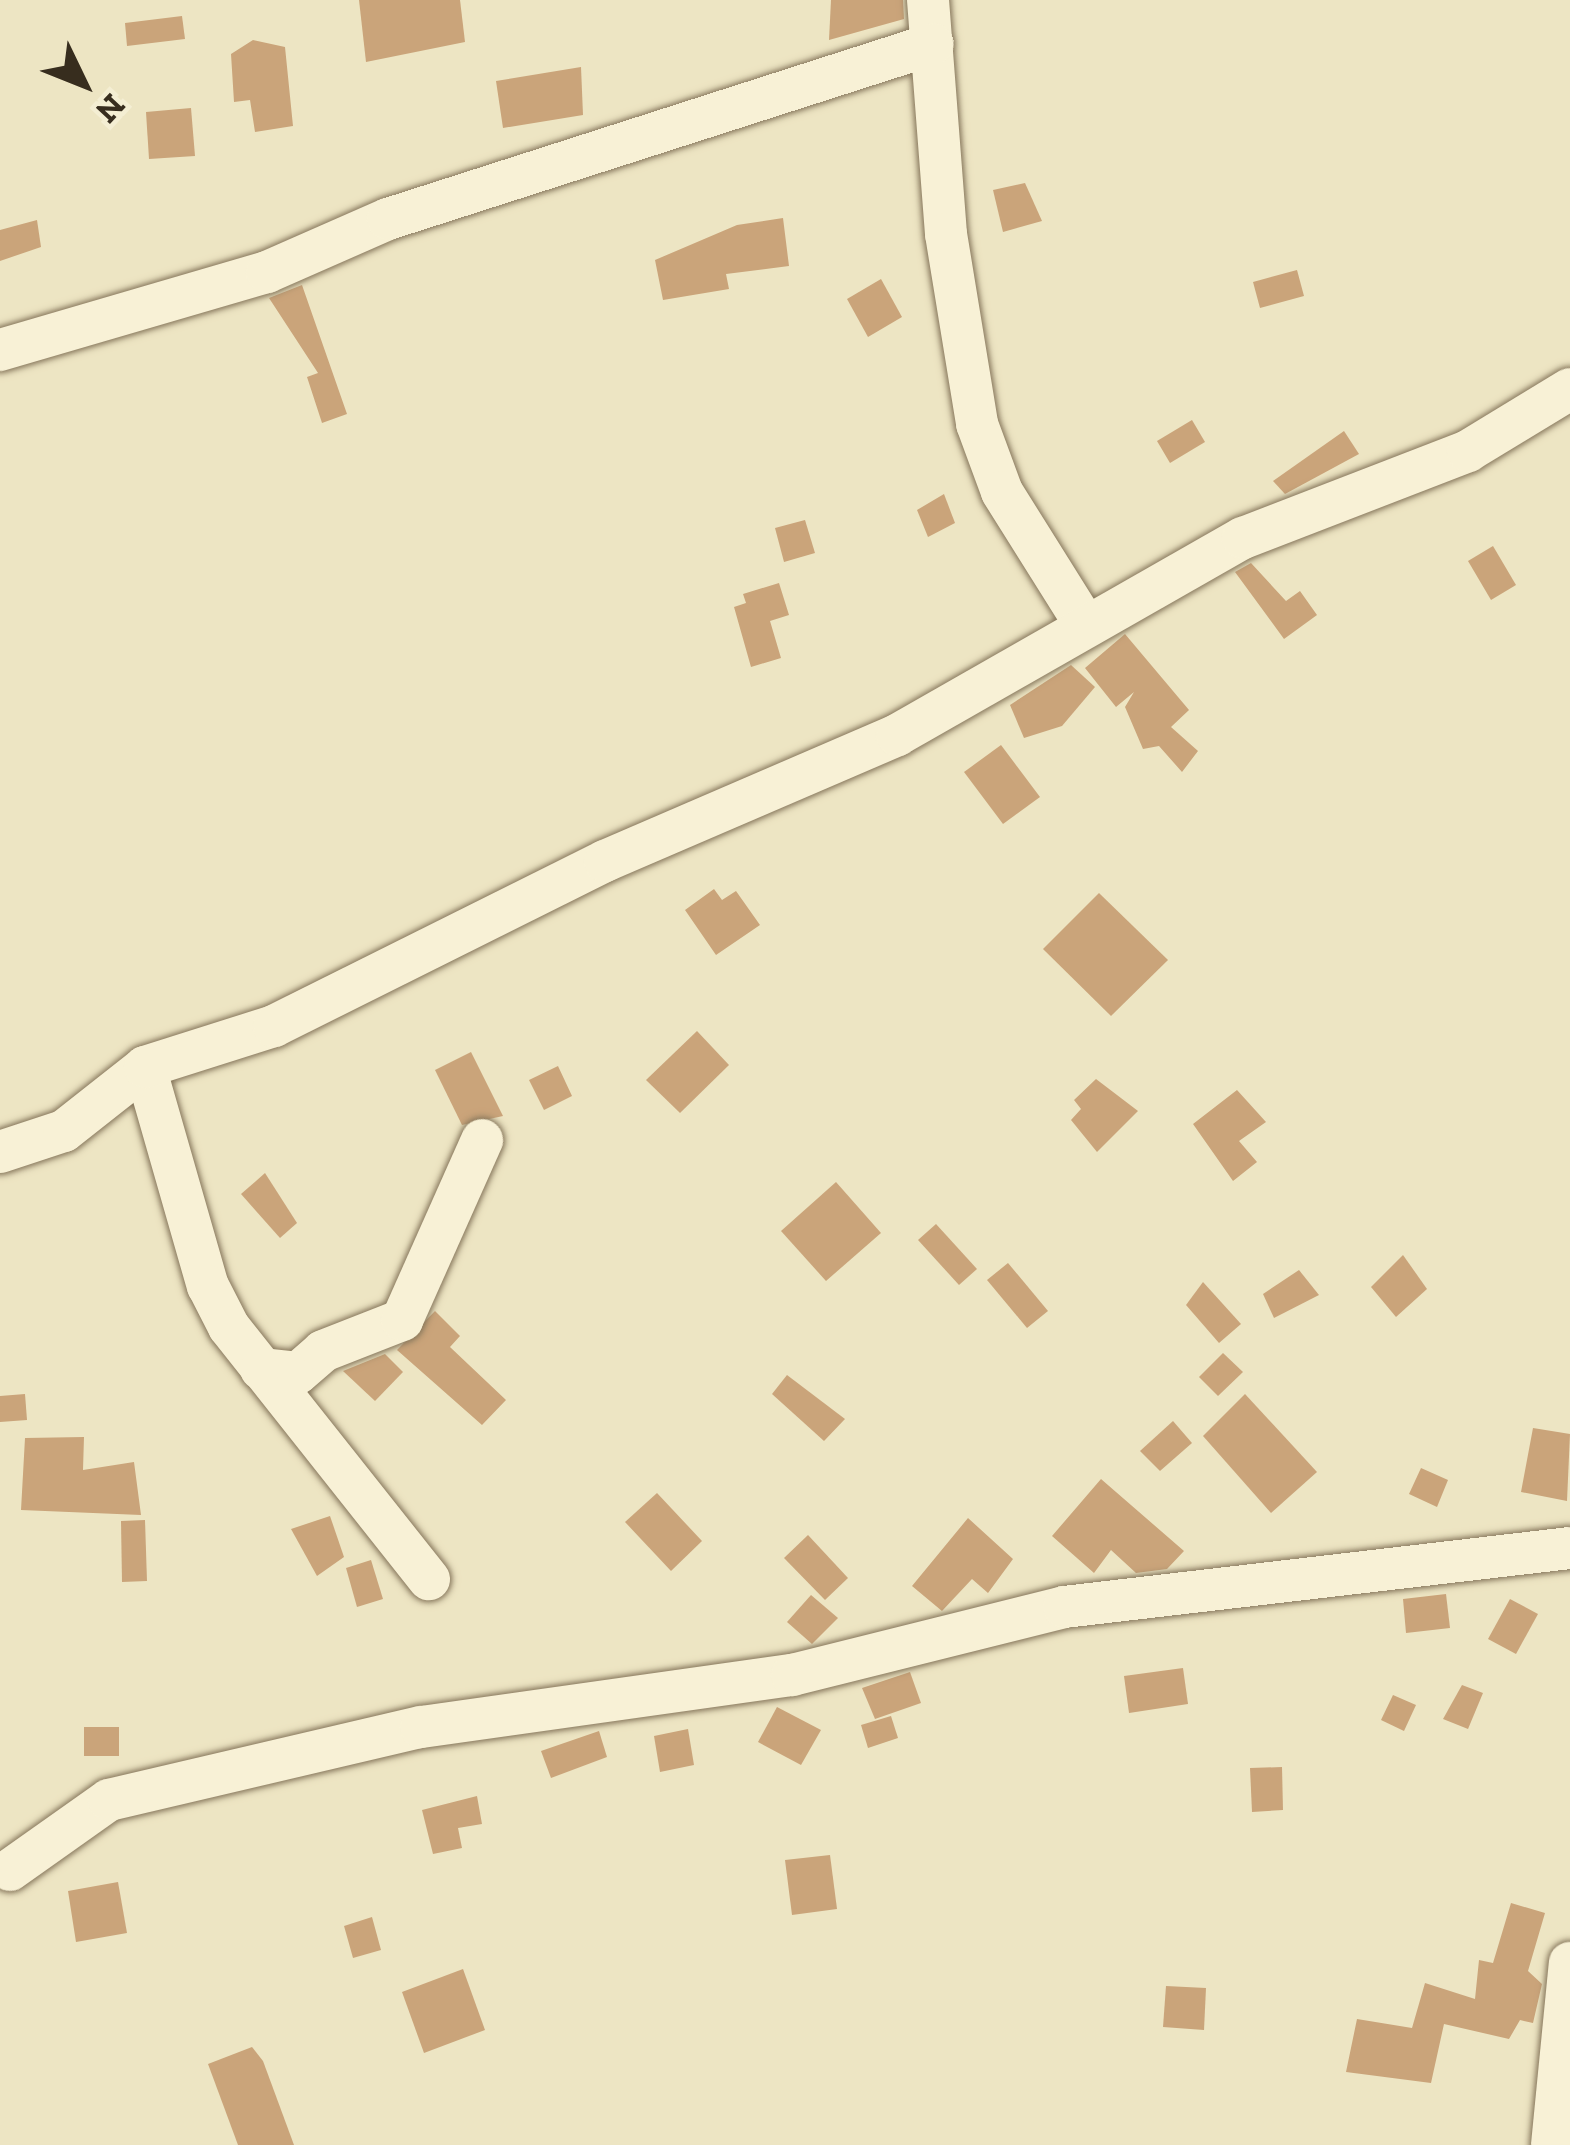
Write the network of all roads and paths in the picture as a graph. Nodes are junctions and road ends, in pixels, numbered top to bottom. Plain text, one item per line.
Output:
1 (928, 0) edge
2 (933, 44) junction
3 (0, 350) edge
4 (1570, 389) edge
5 (1086, 626) junction
6 (145, 1067) junction
7 (482, 1140) dead end
8 (0, 1152) edge
9 (261, 1369) junction
10 (1570, 1547) edge
11 (429, 1579) dead end
12 (10, 1870) dead end
13 (1570, 1963) edge
14 (1552, 2145) edge

1 - 2 street
2 - 3 street
2 - 5 street
4 - 5 street
5 - 6 street
6 - 8 street
6 - 9 street
7 - 9 street
9 - 11 street
10 - 12 street
13 - 14 street

